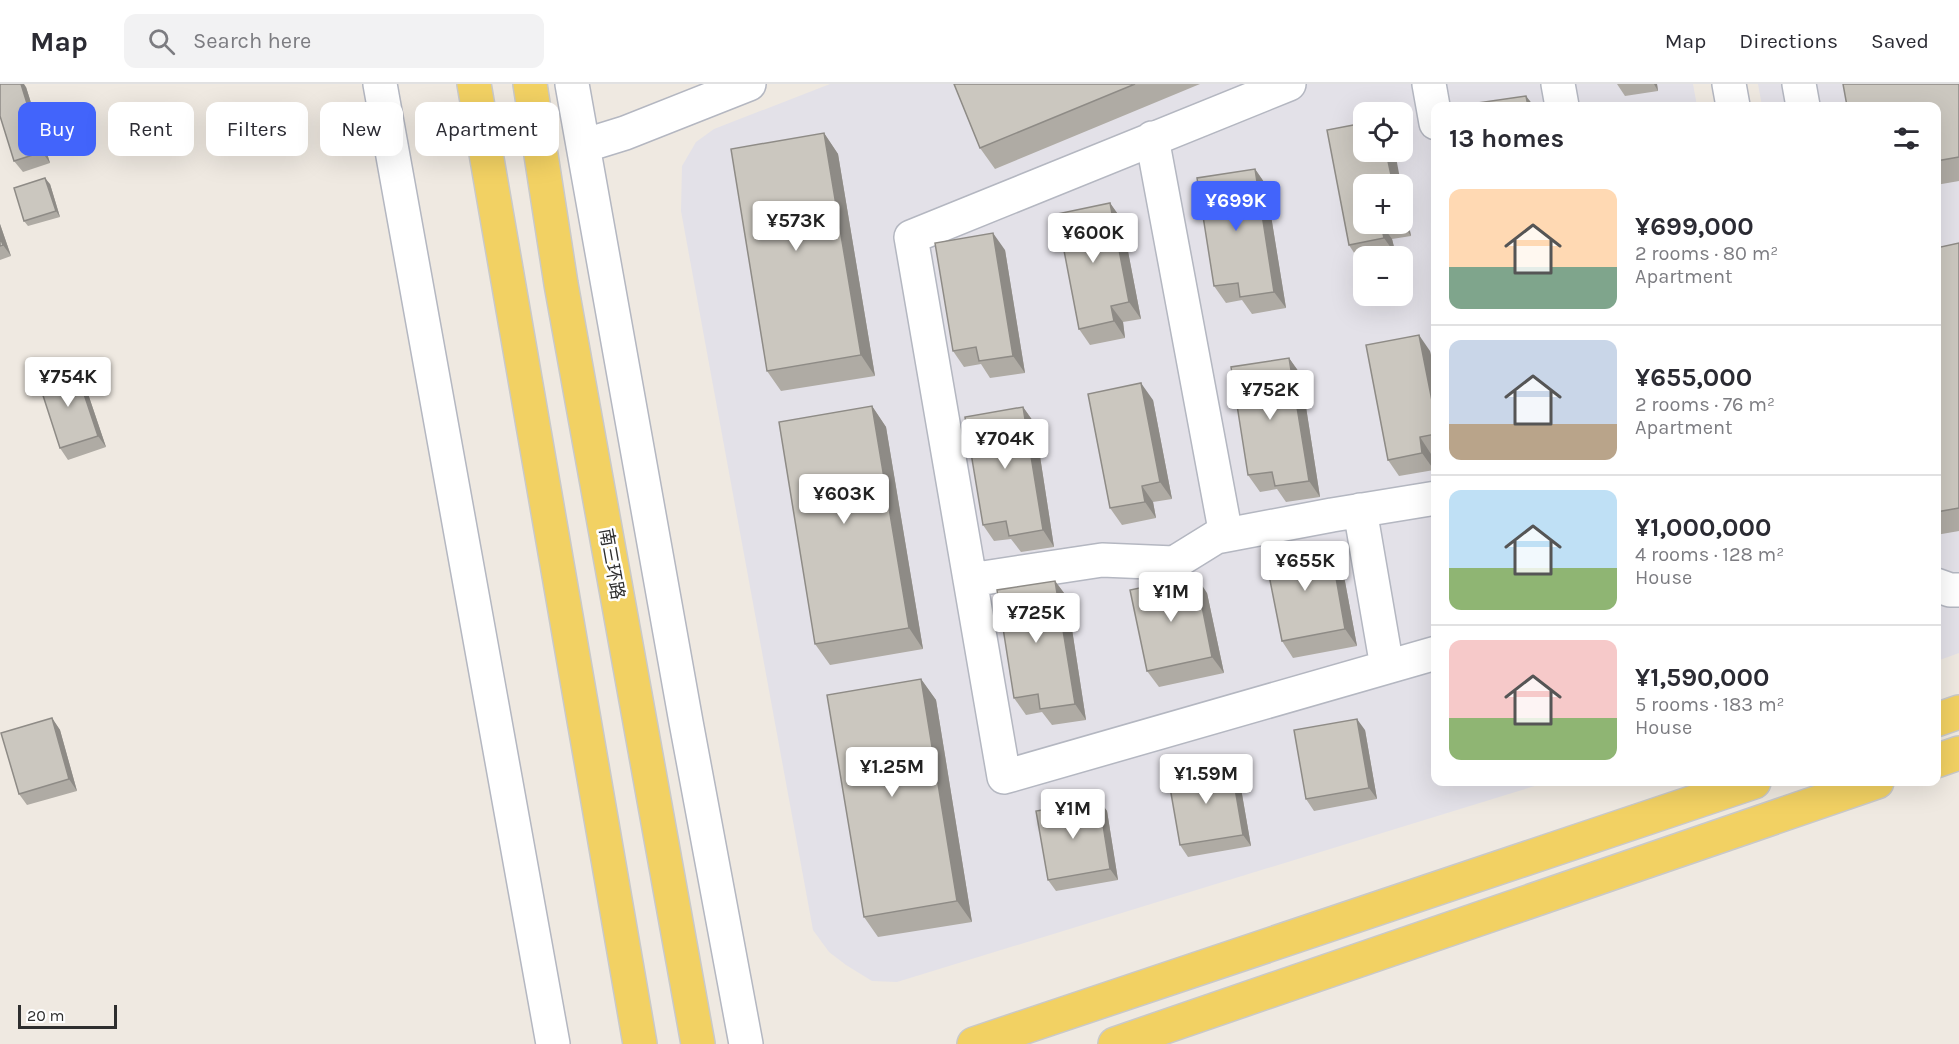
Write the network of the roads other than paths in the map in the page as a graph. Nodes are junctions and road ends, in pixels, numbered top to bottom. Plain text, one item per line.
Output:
1 (380, 84) edge
2 (474, 84) edge
3 (530, 84) edge
4 (572, 84) edge
5 (750, 84) edge
6 (1288, 84) edge
7 (1429, 84) edge
8 (1558, 84) edge
9 (1729, 84) edge
10 (1799, 84) edge
11 (1255, 90) edge
12 (1432, 102) edge
13 (1561, 102) edge
14 (1732, 102) edge
15 (1802, 102) edge
16 (1152, 138) junction
17 (583, 146) junction
18 (1431, 499) edge
19 (1360, 510) junction
20 (1227, 535) junction
21 (970, 580) junction
22 (1941, 587) edge
23 (1959, 590) edge
24 (1431, 654) edge
25 (1387, 667) junction
26 (1959, 712) edge
27 (1941, 718) edge
28 (1959, 753) edge
29 (1941, 759) edge
30 (1742, 786) edge
31 (1857, 786) edge
32 (553, 1044) edge
33 (640, 1044) edge
34 (698, 1044) edge
35 (746, 1044) edge
36 (974, 1044) edge
37 (1115, 1044) edge

1 - 32 street
2 - 33 main road
3 - 34 main road, 南三环路
4 - 17 street
5 - 17 street
6 - 11 street
7 - 12 street
8 - 13 street
9 - 14 street
10 - 15 street
11 - 16 street
16 - 20 street
16 - 21 street
17 - 35 street
18 - 19 street
19 - 20 street
19 - 25 street
20 - 21 street
21 - 25 street
22 - 23 street
24 - 25 street
26 - 27 main road
28 - 29 main road
30 - 36 main road
31 - 37 main road

